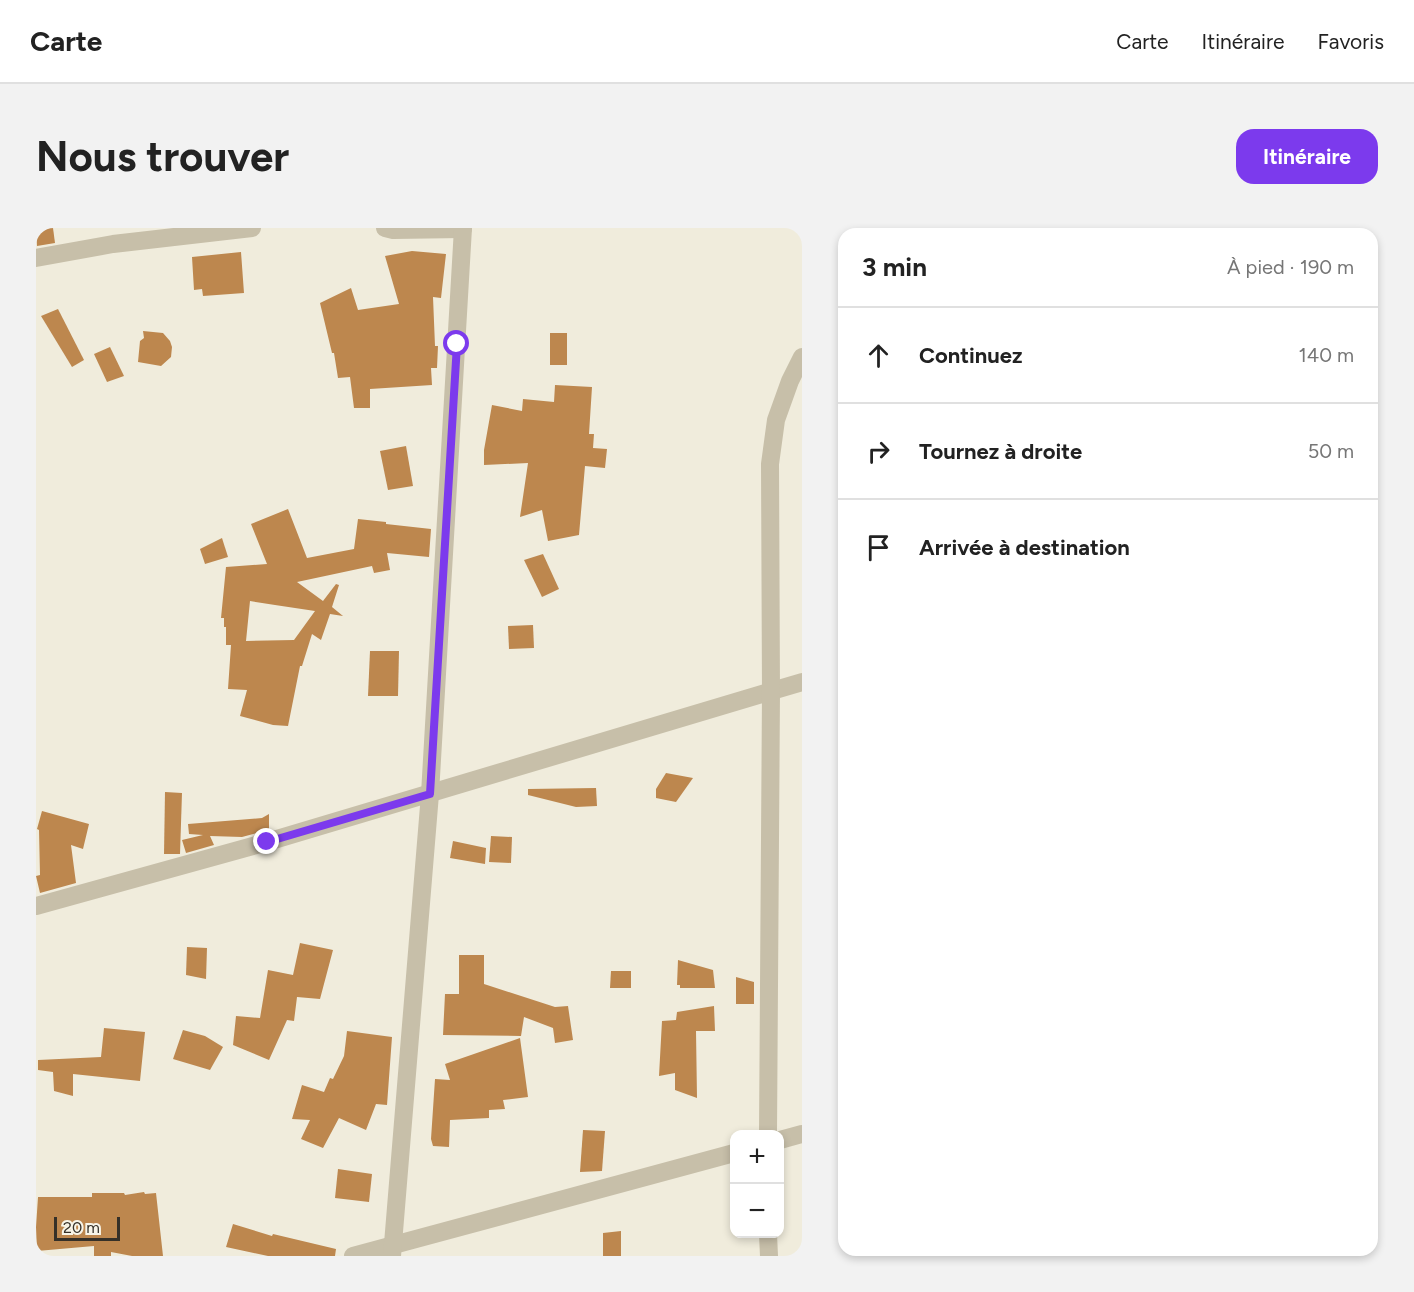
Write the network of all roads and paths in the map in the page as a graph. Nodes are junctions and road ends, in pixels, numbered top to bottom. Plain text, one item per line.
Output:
1 (252, 228) edge
2 (385, 228) edge
3 (463, 229) edge
4 (36, 258) edge
5 (802, 357) edge
6 (802, 682) edge
7 (771, 692) junction
8 (430, 794) junction
9 (36, 906) edge
10 (768, 1130) edge
11 (802, 1134) edge
12 (784, 1139) edge
13 (730, 1154) edge
14 (768, 1238) edge
15 (392, 1251) edge
16 (353, 1256) edge
17 (769, 1256) edge

1 - 4 street
2 - 3 street
3 - 8 street
5 - 7 street
6 - 7 street
7 - 8 street
7 - 10 street
8 - 9 street
8 - 15 street
11 - 12 street
13 - 15 street
14 - 17 street
15 - 16 street

